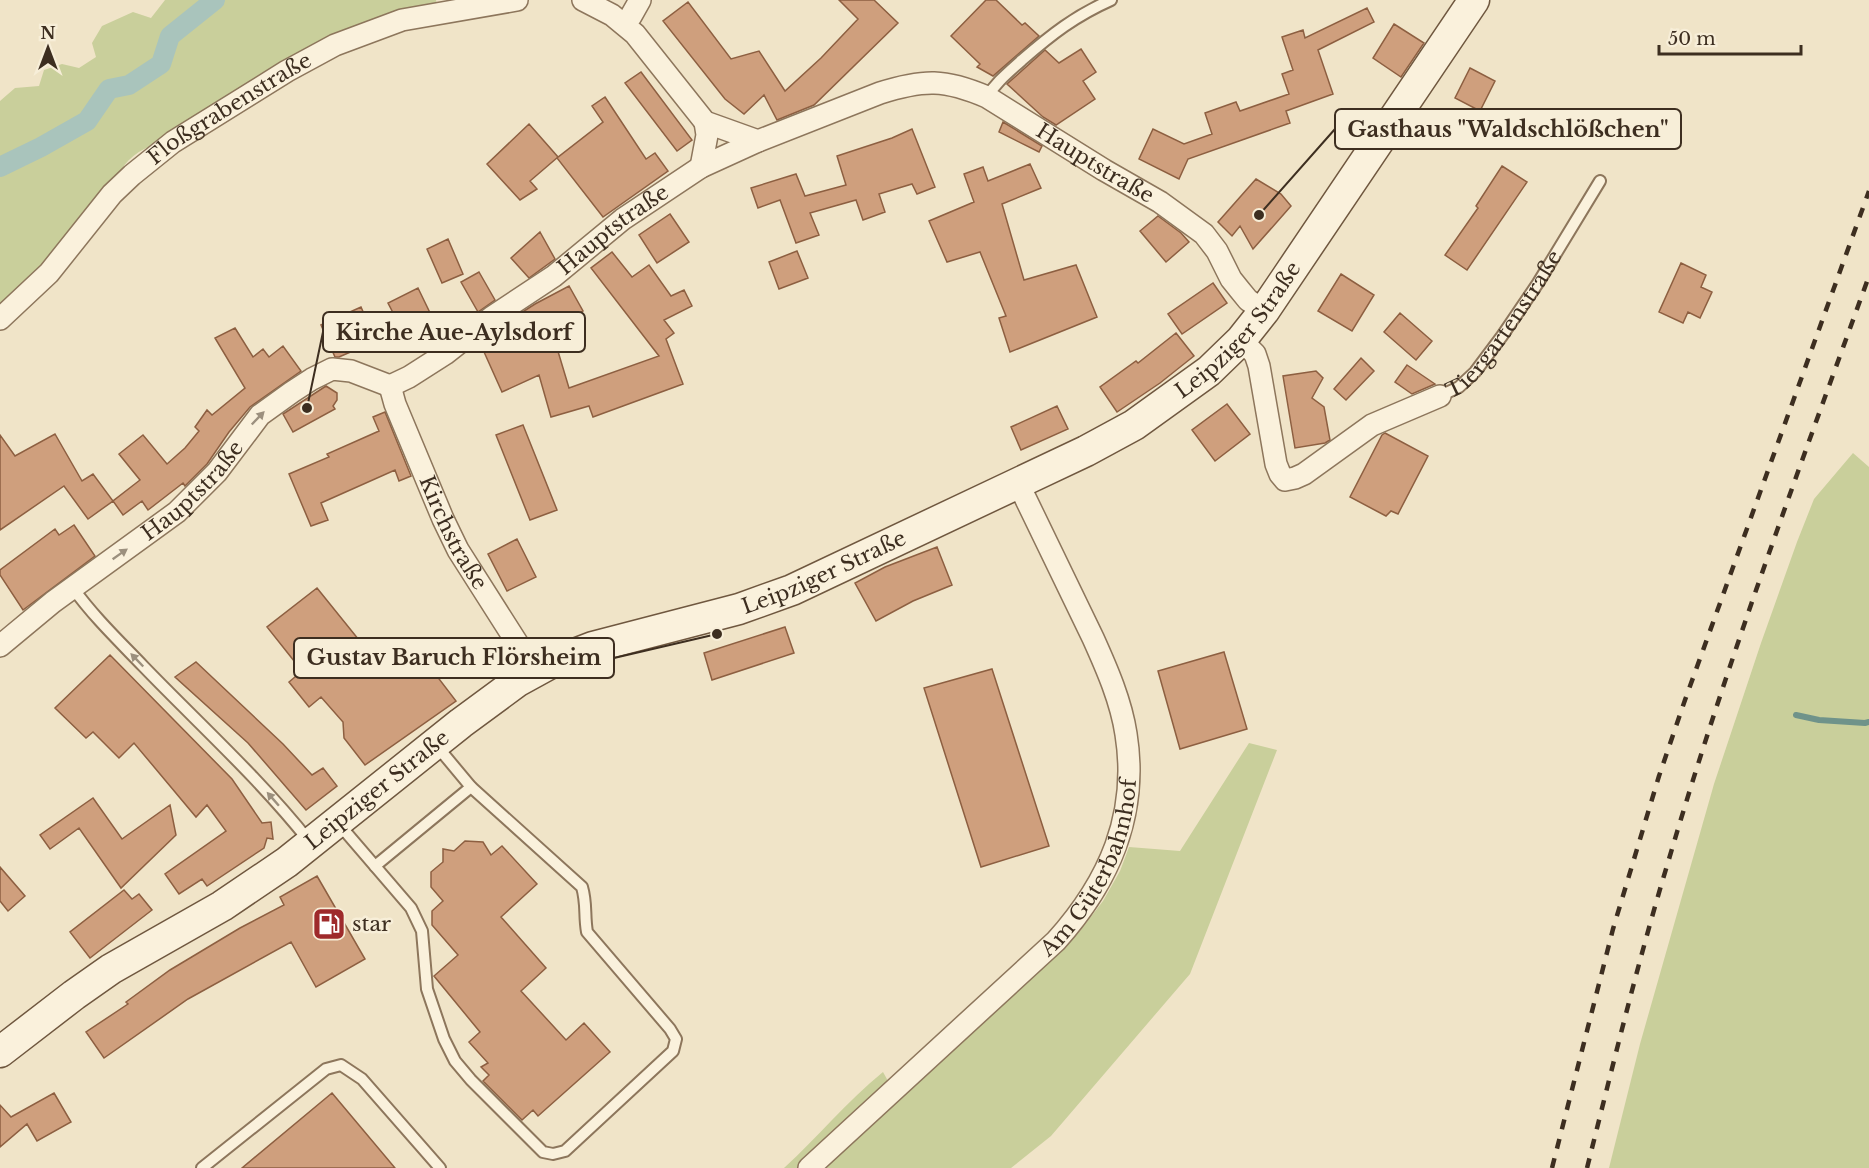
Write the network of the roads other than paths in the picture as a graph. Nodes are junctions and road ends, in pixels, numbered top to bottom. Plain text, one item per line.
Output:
1 (517, 0) edge
2 (584, 0) edge
3 (640, 0) edge
4 (1111, 0) edge
5 (1474, 0) edge
6 (624, 24) junction
7 (987, 97) junction
8 (705, 122) junction
9 (758, 141) junction
10 (700, 167) junction
11 (1600, 180) dead end
12 (1264, 311) junction
13 (0, 319) edge
14 (1241, 340) junction
15 (390, 386) junction
16 (1440, 396) joint
17 (1018, 483) junction
18 (73, 588) junction
19 (0, 646) edge
20 (535, 671) junction
21 (436, 744) junction
22 (471, 787) junction
23 (338, 822) junction
24 (311, 844) junction
25 (375, 867) junction
26 (0, 1052) edge
27 (202, 1168) edge
28 (440, 1168) edge
29 (809, 1168) edge

1 - 13 street, Floßgrabenstraße
2 - 6 street
3 - 6 street
4 - 7 lane
5 - 12 street, Leipziger Straße
6 - 8 street
7 - 9 street, Hauptstraße
7 - 12 street, Hauptstraße
8 - 9 street
8 - 10 street
9 - 10 street, Hauptstraße
10 - 15 street, Hauptstraße
11 - 16 lane, Tiergartenstraße
12 - 14 street, Leipziger Straße
14 - 16 street, Tiergartenstraße
14 - 17 street, Leipziger Straße
18 -> 15 street, Hauptstraße
15 - 20 street, Kirchstraße
17 - 20 street, Leipziger Straße
17 - 29 street, Am Güterbahnhof
18 - 19 street, Hauptstraße
24 -> 18 lane
20 - 21 street, Leipziger Straße
21 - 22 lane
21 - 23 street, Leipziger Straße
22 - 25 lane
22 - 25 lane
23 - 24 street, Leipziger Straße
23 - 25 lane
24 - 26 street, Leipziger Straße
27 - 28 lane

